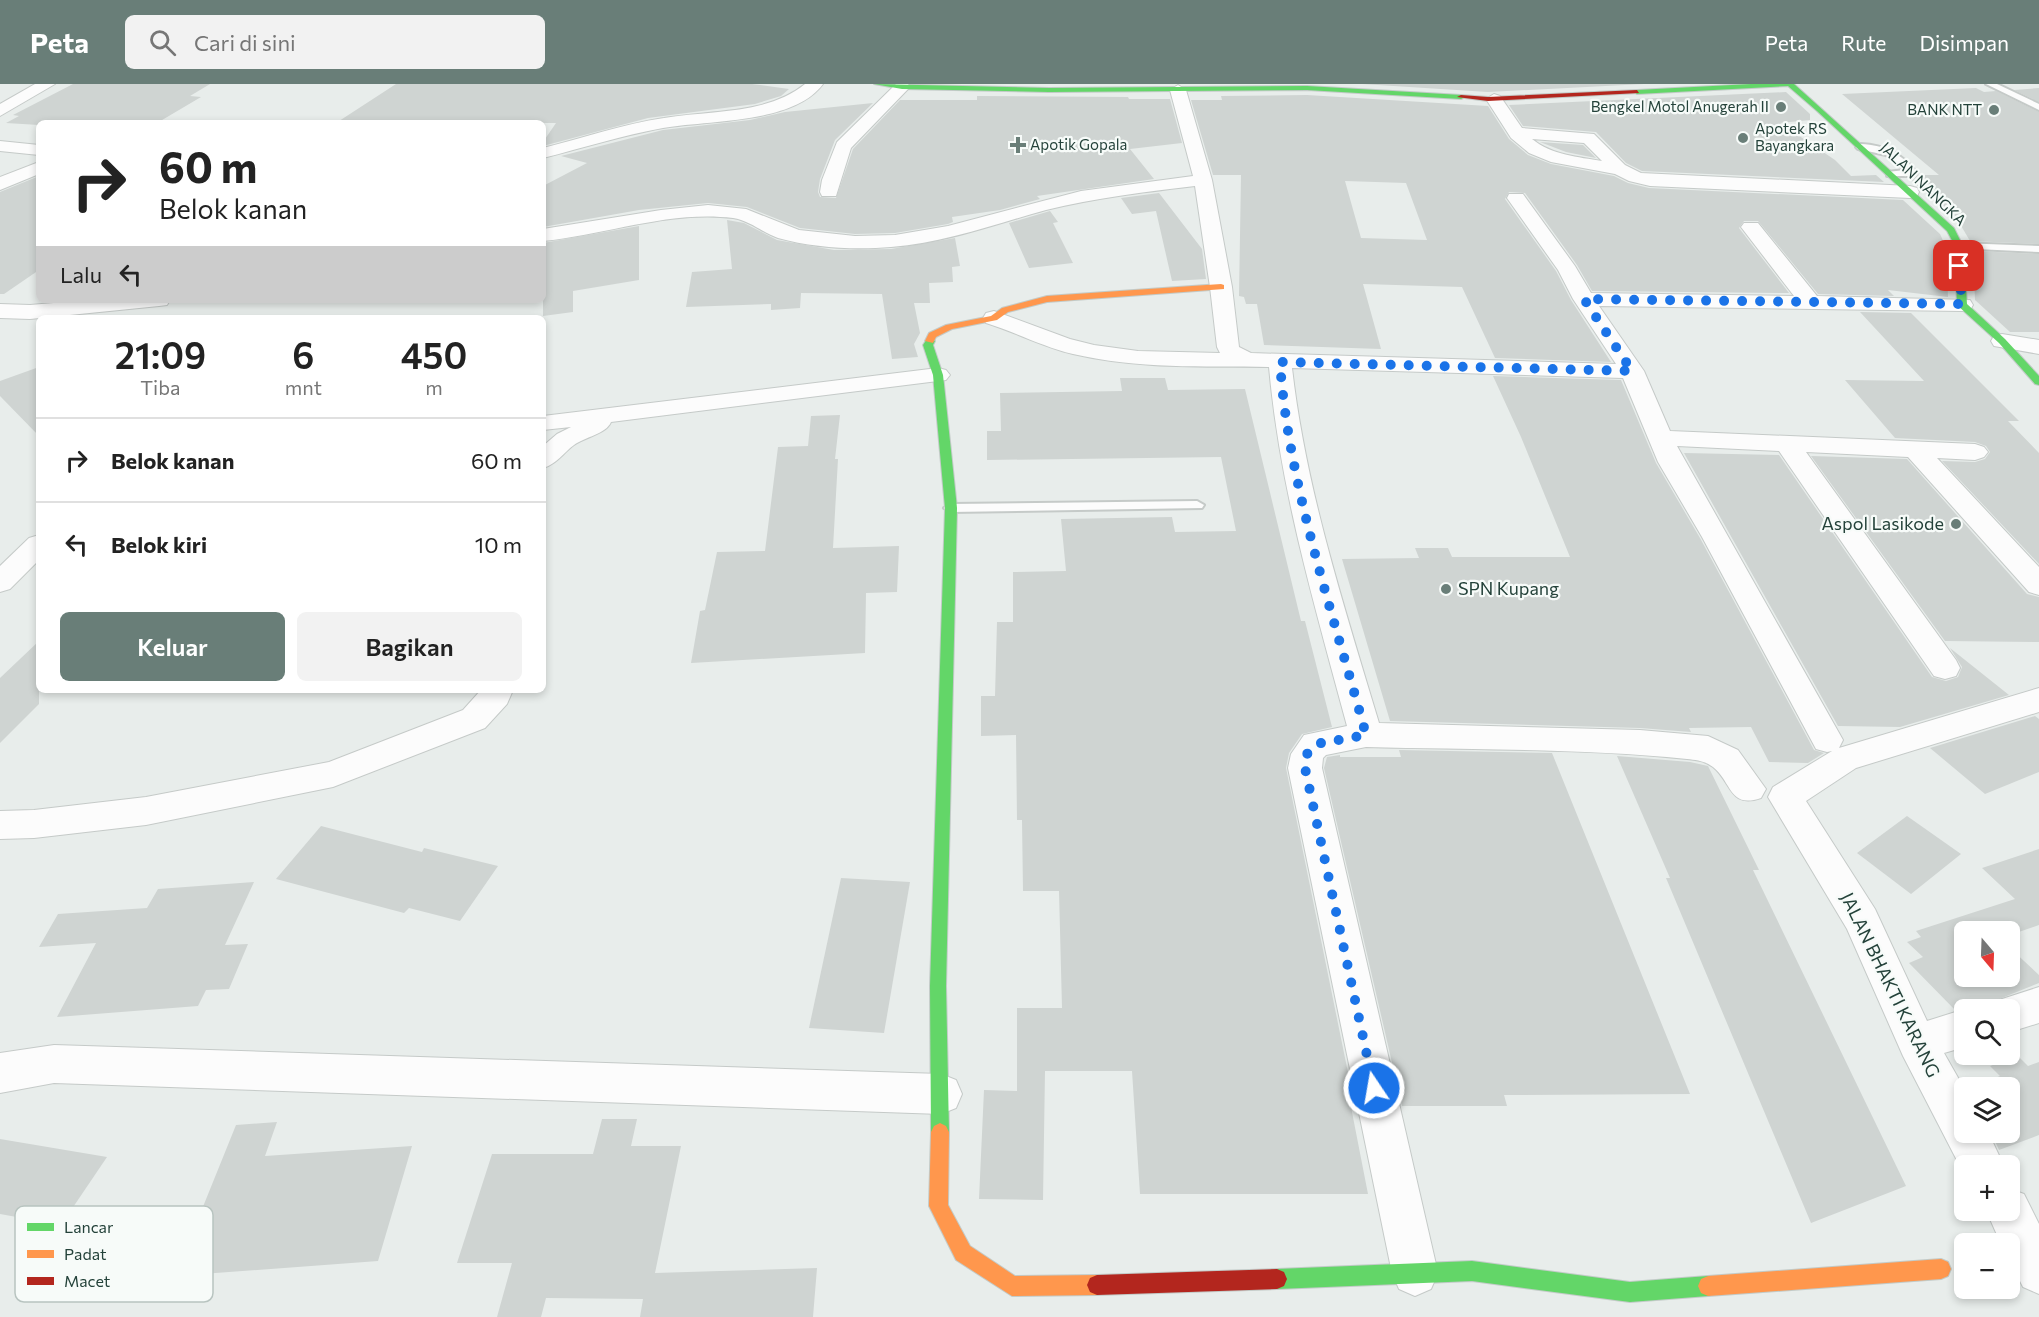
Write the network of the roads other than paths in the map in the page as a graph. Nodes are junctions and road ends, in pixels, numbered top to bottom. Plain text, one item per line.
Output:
1 (47, 84) edge
2 (815, 84) edge
3 (877, 84) edge
4 (1790, 84) edge
5 (1990, 84) edge
6 (1303, 86) edge
7 (902, 87) junction
8 (1178, 90) junction
9 (1494, 99) junction
10 (2039, 107) edge
11 (0, 111) edge
12 (1517, 133) junction
13 (0, 146) edge
14 (1861, 147) junction
15 (36, 150) edge
16 (546, 152) edge
17 (36, 168) edge
18 (1616, 169) junction
19 (1890, 174) junction
20 (1203, 180) junction
21 (0, 184) edge
22 (829, 192) dead end
23 (1910, 192) junction
24 (1516, 198) dead end
25 (1751, 227) dead end
26 (546, 235) edge
27 (1959, 246) junction
28 (2039, 249) edge
29 (1221, 286) junction
30 (1584, 299) junction
31 (1810, 302) junction
32 (127, 303) edge
33 (1962, 304) junction
34 (0, 310) edge
35 (994, 318) junction
36 (2002, 341) junction
37 (2039, 347) edge
38 (1248, 360) junction
39 (1280, 362) junction
40 (1632, 371) junction
41 (938, 375) junction
42 (2039, 382) edge
43 (616, 414) junction
44 (546, 423) edge
45 (1661, 438) junction
46 (1788, 445) junction
47 (1916, 450) junction
48 (1975, 452) dead end
49 (546, 457) edge
50 (1197, 505) dead end
51 (951, 508) junction
52 (36, 547) edge
53 (0, 582) edge
54 (2039, 585) edge
55 (1944, 668) dead end
56 (496, 693) edge
57 (2039, 700) edge
58 (1366, 735) junction
59 (1827, 740) dead end
60 (1749, 789) dead end
61 (0, 825) edge
62 (2039, 1005) edge
63 (2020, 1011) edge
64 (1954, 1031) edge
65 (1917, 1042) junction
66 (0, 1073) edge
67 (941, 1094) junction
68 (1954, 1111) edge
69 (2014, 1221) edge
70 (1941, 1269) dead end
71 (2039, 1271) edge
72 (1415, 1273) junction

1 - 11 street
2 - 16 street
3 - 7 street
4 - 9 street
4 - 14 street, JALAN NANGKA
5 - 10 lane
6 - 8 street
6 - 9 street
7 - 8 street
7 - 22 street
8 - 20 street
9 - 12 street
12 - 18 street
12 - 18 street
13 - 15 street
14 - 19 street, JALAN NANGKA
14 - 19 lane
17 - 21 street
18 - 23 street
19 - 23 street, JALAN NANGKA
20 - 26 street
20 - 29 street
23 - 27 street, JALAN NANGKA
24 - 30 street
25 - 31 street
27 - 28 lane
27 - 33 street, JALAN NANGKA
29 - 35 street
29 - 38 street
30 - 31 street
30 - 40 street
31 - 33 street
32 - 34 street
33 - 36 street
35 - 38 street
35 - 41 street
36 - 37 street
36 - 42 street
38 - 39 street
39 - 40 street
39 - 58 street
40 - 45 street
41 - 43 street
41 - 51 street
43 - 44 street
43 - 49 street
45 - 46 street
45 - 59 street
46 - 47 street
46 - 55 street
47 - 48 street
47 - 54 street
50 - 51 lane
51 - 67 street
52 - 53 street
56 - 61 street
57 - 65 street, JALAN BHAKTI KARANG
58 - 60 street
58 - 72 street
62 - 63 street
64 - 65 street
65 - 68 street, JALAN BHAKTI KARANG
66 - 67 street
67 - 72 street
69 - 71 street
70 - 72 street

